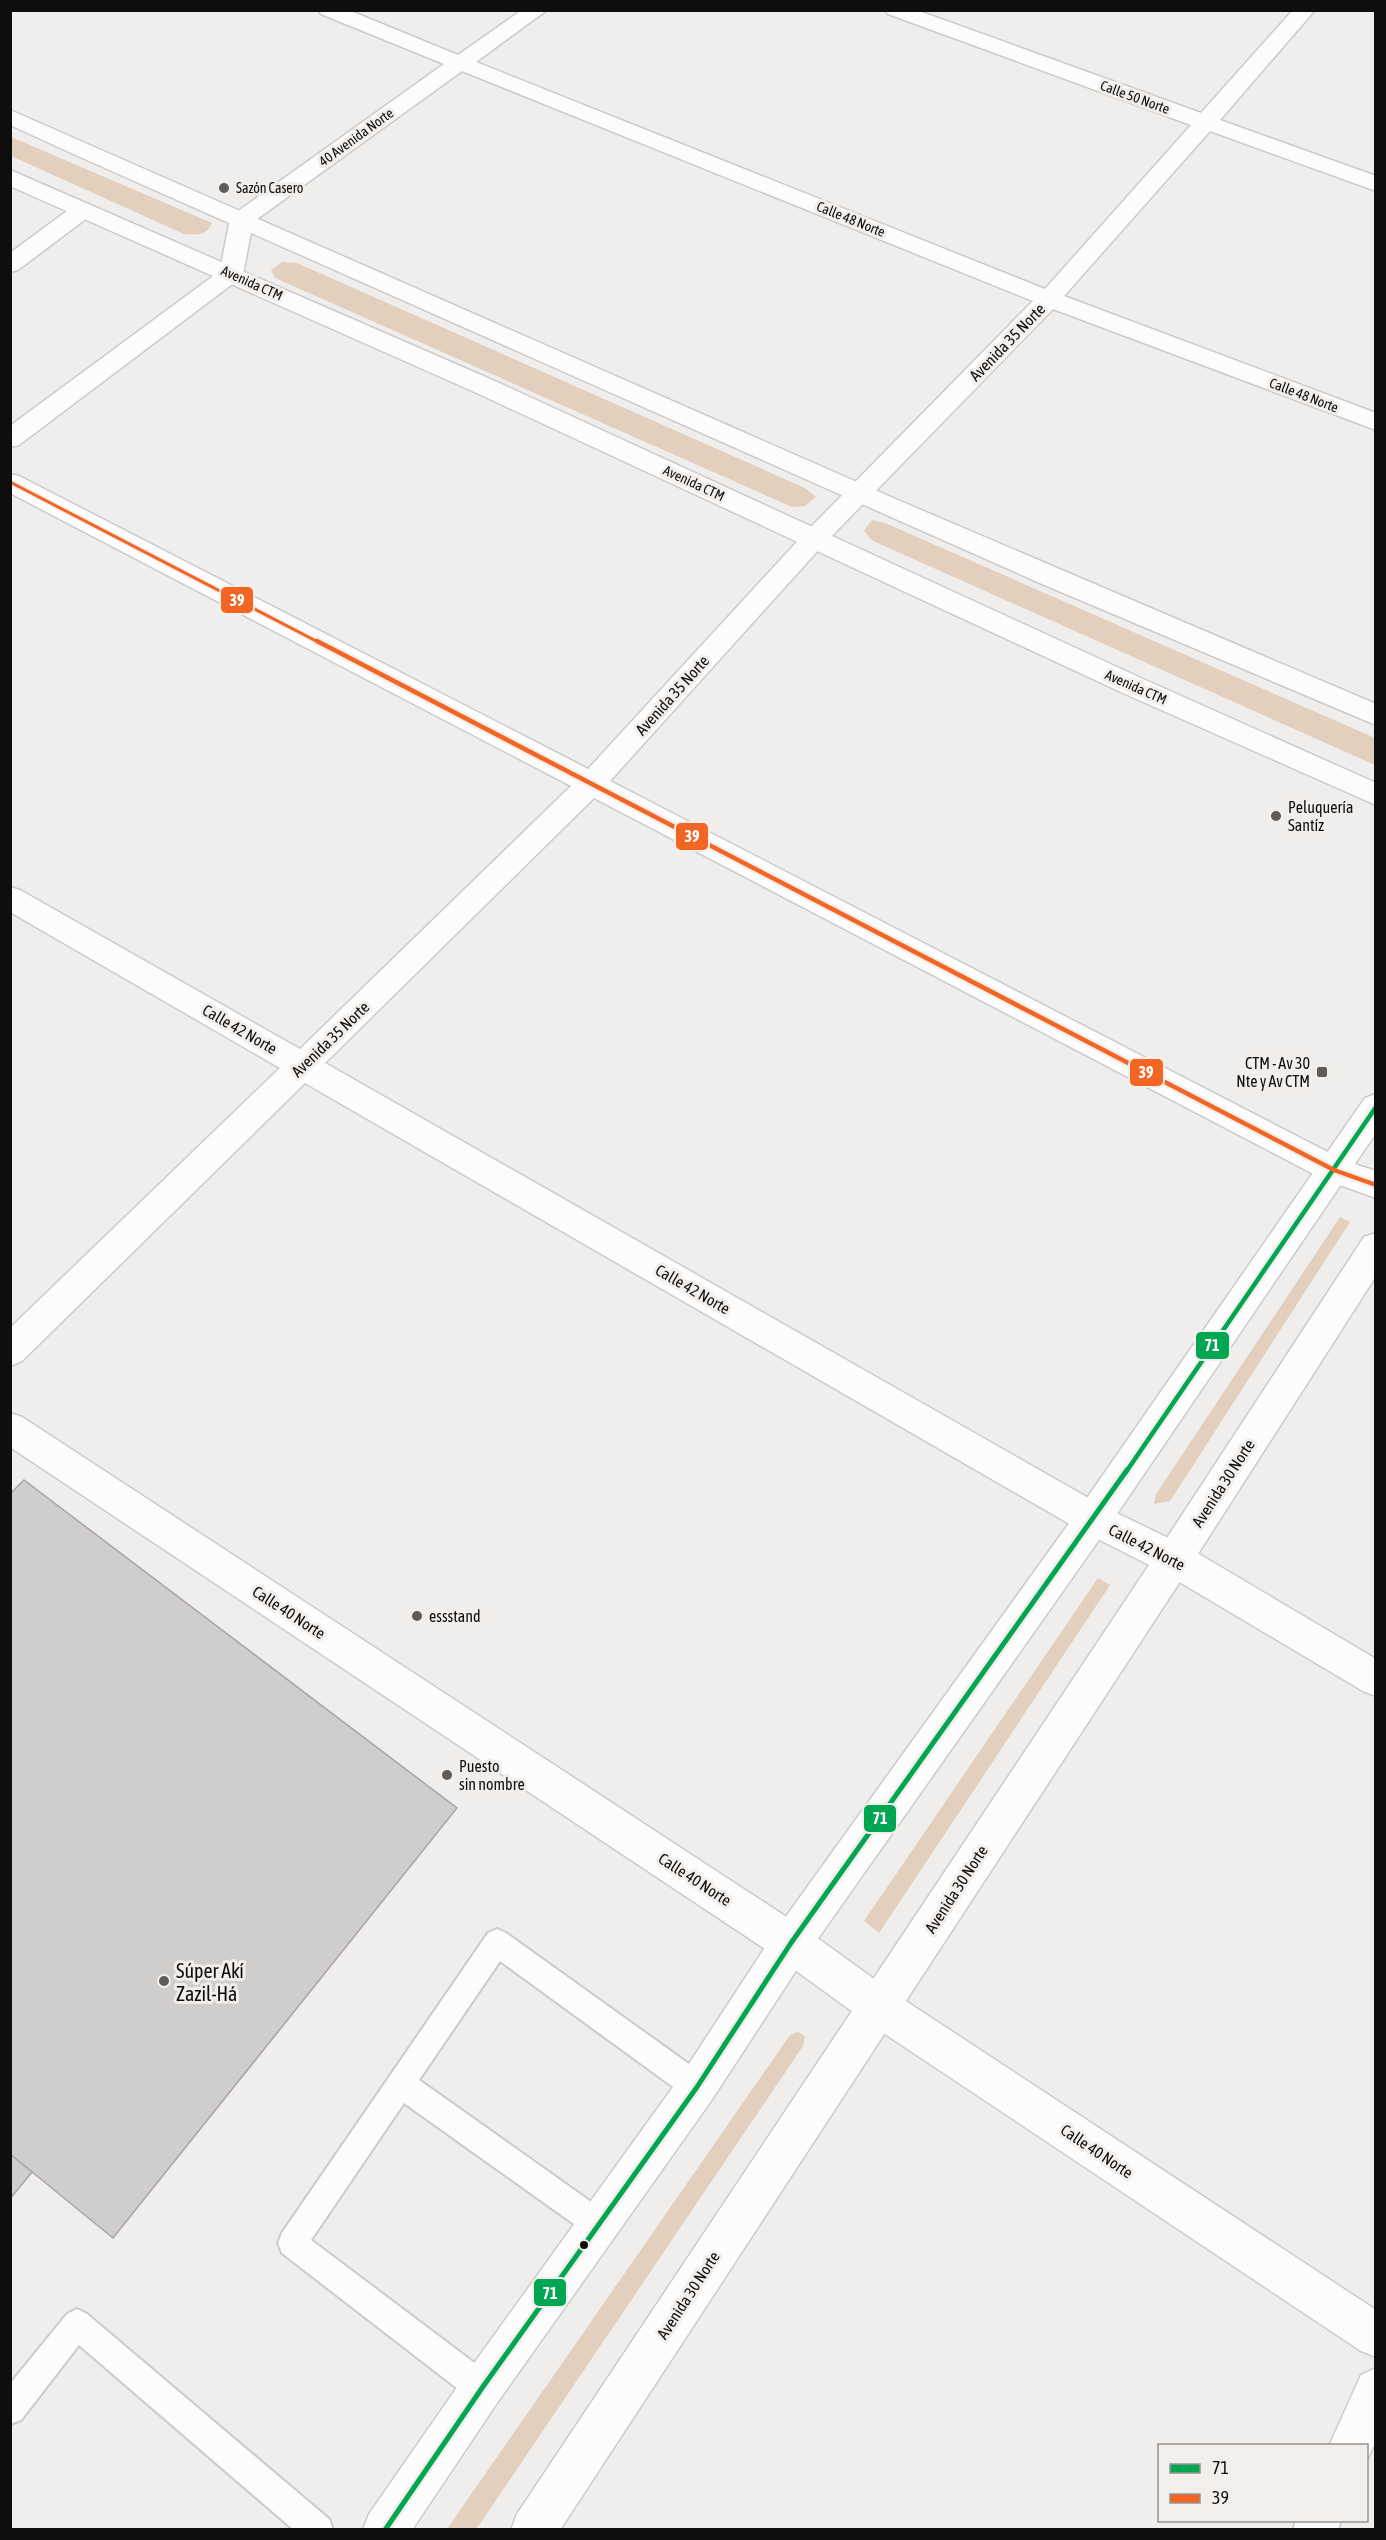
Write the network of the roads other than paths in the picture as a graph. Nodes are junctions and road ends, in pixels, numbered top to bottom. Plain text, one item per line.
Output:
1 (328, 10) edge
2 (537, 10) edge
3 (895, 10) edge
4 (1305, 10) edge
5 (460, 63) junction
6 (10, 116) edge
7 (1204, 122) junction
8 (10, 177) edge
9 (1376, 184) edge
10 (83, 210) junction
11 (242, 219) junction
12 (10, 265) edge
13 (231, 274) junction
14 (1049, 299) junction
15 (1376, 422) edge
16 (10, 439) edge
17 (10, 482) edge
18 (859, 493) junction
19 (814, 539) junction
20 (1376, 715) edge
21 (591, 784) junction
22 (1376, 795) edge
23 (10, 898) edge
24 (303, 1065) junction
25 (1376, 1107) edge
26 (1334, 1170) junction
27 (1376, 1185) edge
28 (1376, 1246) edge
29 (10, 1351) edge
30 (10, 1428) edge
31 (1093, 1519) junction
32 (1174, 1559) junction
33 (1376, 1679) edge
34 (791, 1943) junction
35 (878, 2006) junction
36 (401, 2084) junction
37 (697, 2087) junction
38 (598, 2224) junction
39 (1376, 2336) edge
40 (482, 2388) junction
41 (1376, 2390) edge
42 (10, 2409) edge
43 (1351, 2444) edge
44 (318, 2529) edge
45 (385, 2529) edge
46 (533, 2529) edge

1 - 5 street, Calle 48 Norte
2 - 5 street, 40 Avenida Norte
3 - 7 street, Calle 50 Norte
4 - 7 street, Avenida 35 Norte
5 - 11 street, 40 Avenida Norte
5 - 14 street, Calle 48 Norte
6 - 11 street
7 - 9 street, Calle 50 Norte
7 - 14 street, Avenida 35 Norte
8 - 10 street, Avenida CTM
10 - 12 street
10 - 13 street, Avenida CTM
11 - 13 street
11 - 18 street
13 - 16 street
13 - 19 street, Avenida CTM
14 - 15 street, Calle 48 Norte
14 - 18 street, Avenida 35 Norte
17 - 21 street
18 - 19 street, Avenida 35 Norte
18 - 20 street
19 - 21 street, Avenida 35 Norte
19 - 22 street, Avenida CTM
21 - 24 street, Avenida 35 Norte
21 - 26 street
23 - 24 street, Calle 42 Norte
24 - 29 street, Avenida 35 Norte
24 - 31 street, Calle 42 Norte
25 - 26 street
26 - 27 street
26 - 31 street
28 - 32 street, Avenida 30 Norte
30 - 34 street, Calle 40 Norte
31 - 32 street, Calle 42 Norte
31 - 34 street
32 - 33 street, Calle 42 Norte
32 - 35 street, Avenida 30 Norte
34 - 35 street, Calle 40 Norte
34 - 37 street
35 - 39 street, Calle 40 Norte
35 - 46 street, Avenida 30 Norte
36 - 37 lane
36 - 38 lane
36 - 40 lane
37 - 38 street
38 - 40 street
40 - 45 street
41 - 43 street
42 - 44 lane

